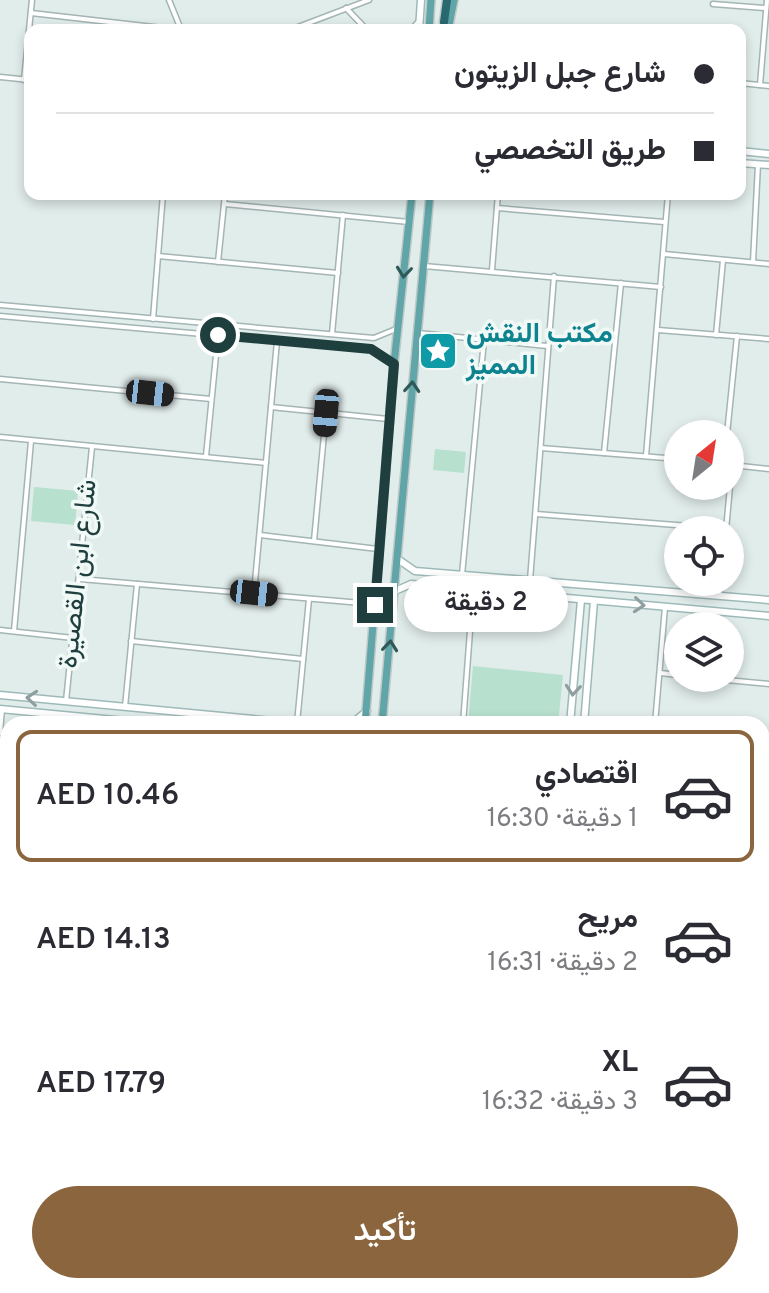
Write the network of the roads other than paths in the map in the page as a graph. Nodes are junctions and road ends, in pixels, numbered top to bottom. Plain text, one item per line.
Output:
1 (32, 0) edge
2 (169, 0) edge
3 (369, 0) edge
4 (421, 0) edge
5 (431, 0) edge
6 (446, 0) edge
7 (454, 0) edge
8 (767, 0) edge
9 (713, 4) dead end
10 (346, 8) junction
11 (765, 8) junction
12 (31, 13) junction
13 (420, 20) junction
14 (30, 24) edge
15 (133, 24) edge
16 (178, 24) edge
17 (305, 24) edge
18 (361, 24) edge
19 (416, 24) edge
20 (420, 24) edge
21 (429, 24) edge
22 (445, 24) edge
23 (446, 24) edge
24 (0, 77) edge
25 (24, 80) edge
26 (746, 84) edge
27 (760, 85) junction
28 (769, 86) edge
29 (746, 152) edge
30 (769, 154) edge
31 (746, 163) edge
32 (758, 164) junction
33 (769, 165) edge
34 (163, 200) edge
35 (225, 200) edge
36 (411, 200) edge
37 (430, 200) edge
38 (498, 200) edge
39 (667, 200) edge
40 (225, 204) junction
41 (497, 208) junction
42 (343, 215) junction
43 (409, 222) junction
44 (664, 222) junction
45 (664, 254) junction
46 (158, 256) junction
47 (723, 260) junction
48 (218, 262) junction
49 (753, 262) junction
50 (769, 264) edge
51 (424, 266) junction
52 (492, 270) junction
53 (338, 273) junction
54 (554, 276) junction
55 (621, 283) junction
56 (662, 287) junction
57 (0, 305) edge
58 (0, 316) edge
59 (153, 319) junction
60 (398, 328) junction
61 (658, 330) junction
62 (416, 333) junction
63 (332, 334) junction
64 (218, 335) junction
65 (716, 335) junction
66 (737, 336) junction
67 (374, 338) junction
68 (769, 339) edge
69 (484, 340) junction
70 (277, 341) junction
71 (547, 346) junction
72 (371, 349) junction
73 (394, 364) junction
74 (0, 379) edge
75 (211, 399) junction
76 (271, 407) junction
77 (326, 413) junction
78 (390, 419) junction
79 (728, 420) edge
80 (0, 437) edge
81 (31, 441) junction
82 (92, 447) junction
83 (541, 448) junction
84 (604, 453) junction
85 (646, 456) junction
86 (206, 457) junction
87 (664, 458) edge
88 (266, 463) junction
89 (744, 466) edge
90 (769, 469) edge
91 (536, 514) junction
92 (664, 525) edge
93 (260, 535) junction
94 (314, 541) junction
95 (381, 549) junction
96 (399, 560) junction
97 (415, 571) junction
98 (462, 575) junction
99 (484, 578) junction
100 (80, 579) junction
101 (501, 579) junction
102 (530, 582) junction
103 (137, 584) junction
104 (411, 584) junction
105 (460, 588) junction
106 (473, 589) junction
107 (485, 589) junction
108 (395, 591) junction
109 (500, 591) junction
110 (254, 593) junction
111 (664, 594) edge
112 (667, 596) edge
113 (702, 596) edge
114 (719, 597) joint
115 (744, 598) junction
116 (309, 599) junction
117 (581, 600) junction
118 (769, 600) edge
119 (594, 601) junction
120 (375, 605) junction
121 (665, 607) junction
122 (593, 612) junction
123 (721, 612) edge
124 (580, 613) junction
125 (744, 614) joint
126 (769, 616) edge
127 (0, 630) edge
128 (14, 631) junction
129 (73, 638) junction
130 (131, 641) junction
131 (303, 659) junction
132 (660, 673) junction
133 (664, 673) edge
134 (744, 682) edge
135 (769, 684) edge
136 (0, 695) edge
137 (66, 701) junction
138 (125, 707) junction
139 (1, 709) edge
140 (367, 711) junction
141 (180, 713) joint
142 (383, 714) edge
143 (58, 715) joint
144 (69, 716) edge
145 (215, 716) edge
146 (298, 716) edge
147 (361, 716) edge
148 (366, 716) edge
149 (464, 716) edge
150 (571, 716) edge
151 (585, 716) edge
152 (656, 716) edge

1 - 12 street
2 - 16 street
3 - 10 street
4 - 13 street
5 - 21 main road
6 - 22 highway
7 - 23 main road
8 - 11 street
9 - 11 street
10 - 17 street
10 - 18 street
11 - 27 street
12 - 14 street
12 - 15 street
13 - 19 street
13 - 20 street
24 - 25 street
26 - 27 street
27 - 28 street
29 - 30 street
31 - 32 street
32 - 33 street
32 - 49 street
34 - 46 street
35 - 40 street
36 - 43 main road
37 - 51 main road
38 - 41 street
39 - 44 street
40 - 42 street
40 - 48 street
41 - 44 street
41 - 52 street
42 - 43 street
42 - 53 street
43 -> 60 main road
44 - 45 street
45 - 47 street
45 - 56 street
46 - 48 street
46 - 59 street
47 - 49 street
47 - 65 street
48 - 53 street
49 - 50 street
51 - 52 street
51 - 62 main road
52 - 54 street
53 - 63 street
54 - 55 street
54 - 71 street
55 - 56 street
55 - 84 street
56 - 61 street
57 - 59 street
58 - 64 street
59 - 63 street
60 - 67 street
60 - 73 main road
61 - 65 street
61 - 85 street
62 - 69 street
96 -> 62 main road
63 - 67 street
64 - 70 street
64 - 75 street
65 - 66 street
66 - 68 street
66 - 79 street
67 - 72 street
69 - 71 street
69 - 98 street
70 - 72 street
70 - 76 street
71 - 83 street
72 - 73 street
73 - 78 main road
74 - 75 street
75 - 86 street
76 - 77 street
76 - 88 street
77 - 78 street
77 - 94 street
78 - 95 main road
80 - 81 street
81 - 82 street
81 - 128 street
82 - 86 street
82 - 100 street, شارع ابن القصيرة
83 - 84 street
83 - 91 street
84 - 85 street
85 - 87 street
86 - 88 street
88 - 93 street
89 - 90 street
91 - 92 street
91 - 102 street
93 - 94 street
93 - 110 street
94 - 95 street
95 - 120 main road
96 - 97 street
96 - 108 main road
97 - 98 street
97 - 104 street
98 - 99 street
98 - 105 street
99 - 101 street
99 - 107 street
100 - 103 street
100 - 129 street, شارع ابن القصيرة
101 - 102 street
101 - 109 street
102 - 111 street
103 - 110 street
103 - 130 street
104 - 105 street
104 - 108 street
105 - 106 street
106 - 107 street
106 - 149 street
107 - 109 street
142 -> 108 main road
109 - 117 street
110 - 116 street
112 - 121 street
113 - 114 street
114 - 115 street
115 - 118 street
115 - 125 street
116 - 120 street
116 - 131 street
117 - 119 street
117 - 124 street
119 -> 121 street
119 - 122 street
120 - 140 main road
121 - 123 street
121 - 132 street
122 - 124 street
122 - 151 street
124 -> 150 street
125 - 126 street
127 - 128 street
128 - 129 street
129 - 137 street, شارع ابن القصيرة
130 - 131 street
130 - 138 street
131 - 146 street
132 - 133 street
132 - 152 street
134 - 135 street
137 -> 136 street
137 - 138 street
138 - 141 street
139 - 143 street
140 - 147 street
140 - 148 main road
141 - 145 street
143 - 144 street

